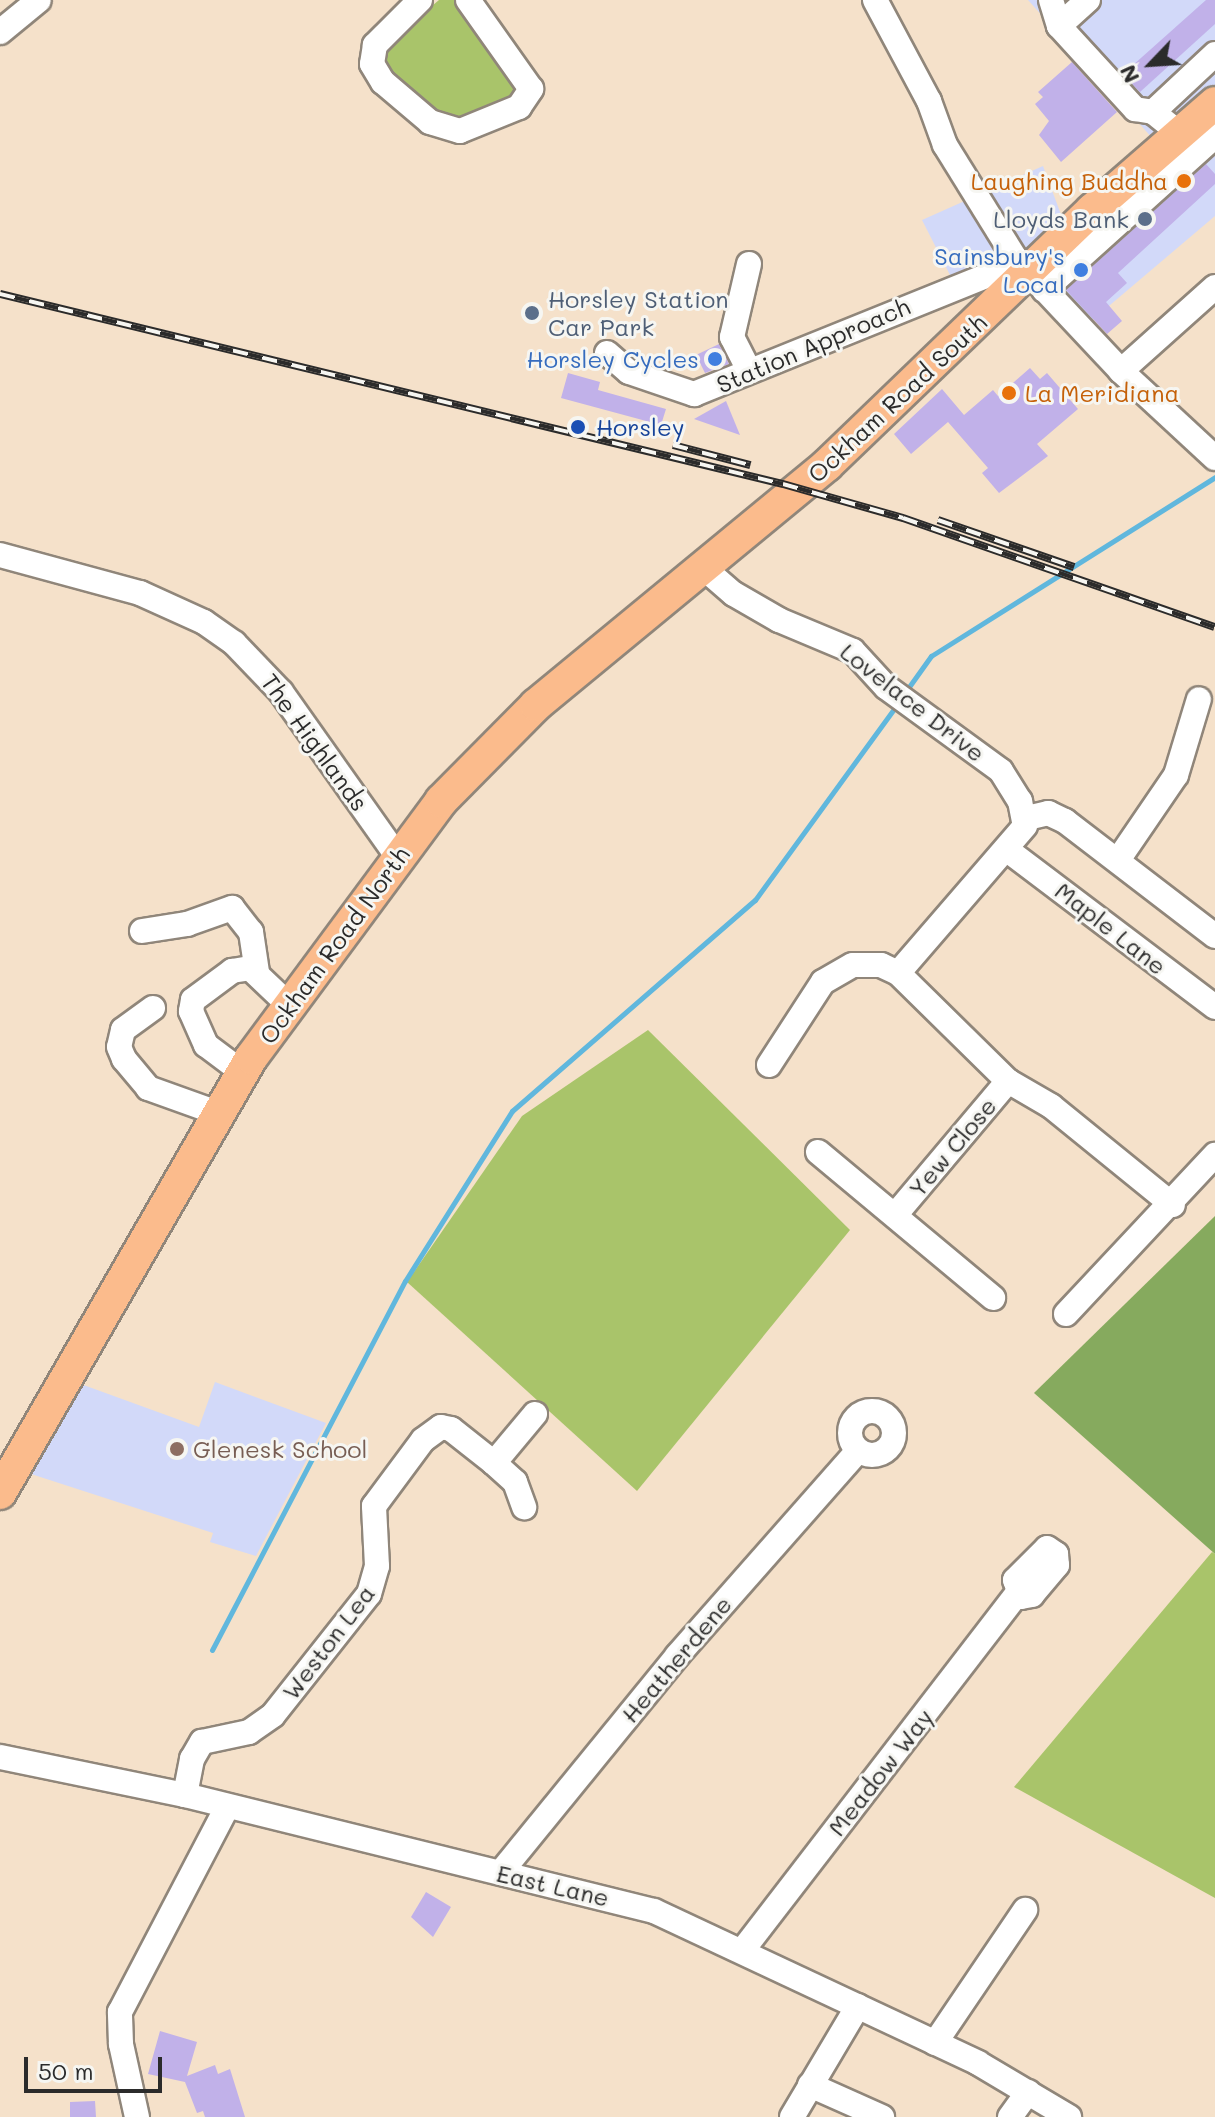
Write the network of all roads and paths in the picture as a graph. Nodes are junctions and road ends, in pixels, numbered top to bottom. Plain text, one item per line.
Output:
1 (39, 0) edge
2 (420, 0) edge
3 (468, 0) edge
4 (875, 0) edge
5 (1051, 0) edge
6 (1088, 0) edge
7 (1059, 26) junction
8 (0, 32) edge
9 (1215, 54) edge
10 (1153, 112) junction
11 (1204, 132) edge
12 (749, 264) dead end
13 (1031, 275) junction
14 (978, 277) junction
15 (1215, 287) edge
16 (998, 304) junction
17 (607, 353) dead end
18 (749, 370) junction
19 (1121, 371) junction
20 (1215, 458) edge
21 (790, 498) joint
22 (0, 555) edge
23 (706, 570) junction
24 (1199, 699) dead end
25 (1027, 818) junction
26 (1006, 849) junction
27 (397, 856) junction
28 (1118, 860) junction
29 (1212, 928) edge
30 (142, 931) dead end
31 (257, 972) junction
32 (898, 973) junction
33 (289, 1005) junction
34 (1215, 1007) edge
35 (153, 1008) dead end
36 (769, 1065) dead end
37 (242, 1072) junction
38 (1008, 1081) junction
39 (218, 1113) junction
40 (818, 1152) dead end
41 (1215, 1155) edge
42 (1173, 1205) junction
43 (896, 1214) junction
44 (993, 1298) dead end
45 (1066, 1314) dead end
46 (535, 1414) dead end
47 (858, 1451) dead end
48 (494, 1463) junction
49 (0, 1493) edge
50 (524, 1507) dead end
51 (1017, 1594) dead end
52 (0, 1757) edge
53 (185, 1795) junction
54 (226, 1809) junction
55 (501, 1872) junction
56 (1025, 1910) dead end
57 (742, 1951) junction
58 (858, 2006) junction
59 (935, 2043) junction
60 (810, 2085) junction
61 (1028, 2092) junction
62 (137, 2117) edge
63 (792, 2117) edge
64 (882, 2117) edge
65 (1010, 2117) edge
66 (1069, 2117) edge

1 - 8 street
2 - 3 street
4 - 13 street
5 - 7 street
6 - 7 street
7 - 10 street
9 - 10 street
10 - 11 street
11 - 13 main road, Ockham Road South
12 - 18 street
13 - 14 street, Station Approach
13 - 16 main road, Ockham Road South
13 - 19 street
14 - 16 street
14 - 18 street, Station Approach
15 - 19 street
16 - 21 main road, Ockham Road South
17 - 18 street, Station Approach
19 - 20 street
21 - 23 main road, Ockham Road North
22 - 27 street, The Highlands
23 - 25 street, Lovelace Drive
23 - 27 main road, Ockham Road North
24 - 28 street
25 - 26 street
25 - 28 street
26 - 32 street
26 - 34 street, Maple Lane
27 - 33 main road, Ockham Road North
28 - 29 street
30 - 31 street
31 - 33 street
31 - 37 street
32 - 36 street
32 - 38 street
33 - 37 main road, Ockham Road North
35 - 39 street
37 - 39 main road, Ockham Road North
38 - 42 street
38 - 43 street, Yew Close
39 - 49 main road, Ockham Road North
40 - 43 street, Yew Close
41 - 42 street
42 - 45 street
43 - 44 street, Yew Close
46 - 48 street
47 - 55 street, Heatherdene
48 - 50 street, Weston Lea
48 - 53 street, Weston Lea
51 - 57 street, Meadow Way
52 - 53 street, East Lane
53 - 54 street, East Lane
54 - 55 street, East Lane
54 - 62 street
55 - 57 street, East Lane
56 - 59 street
57 - 58 street, East Lane
58 - 59 street, East Lane
58 - 60 street
59 - 61 street, East Lane
60 - 63 street
60 - 64 street
61 - 65 street
61 - 66 street, East Lane

